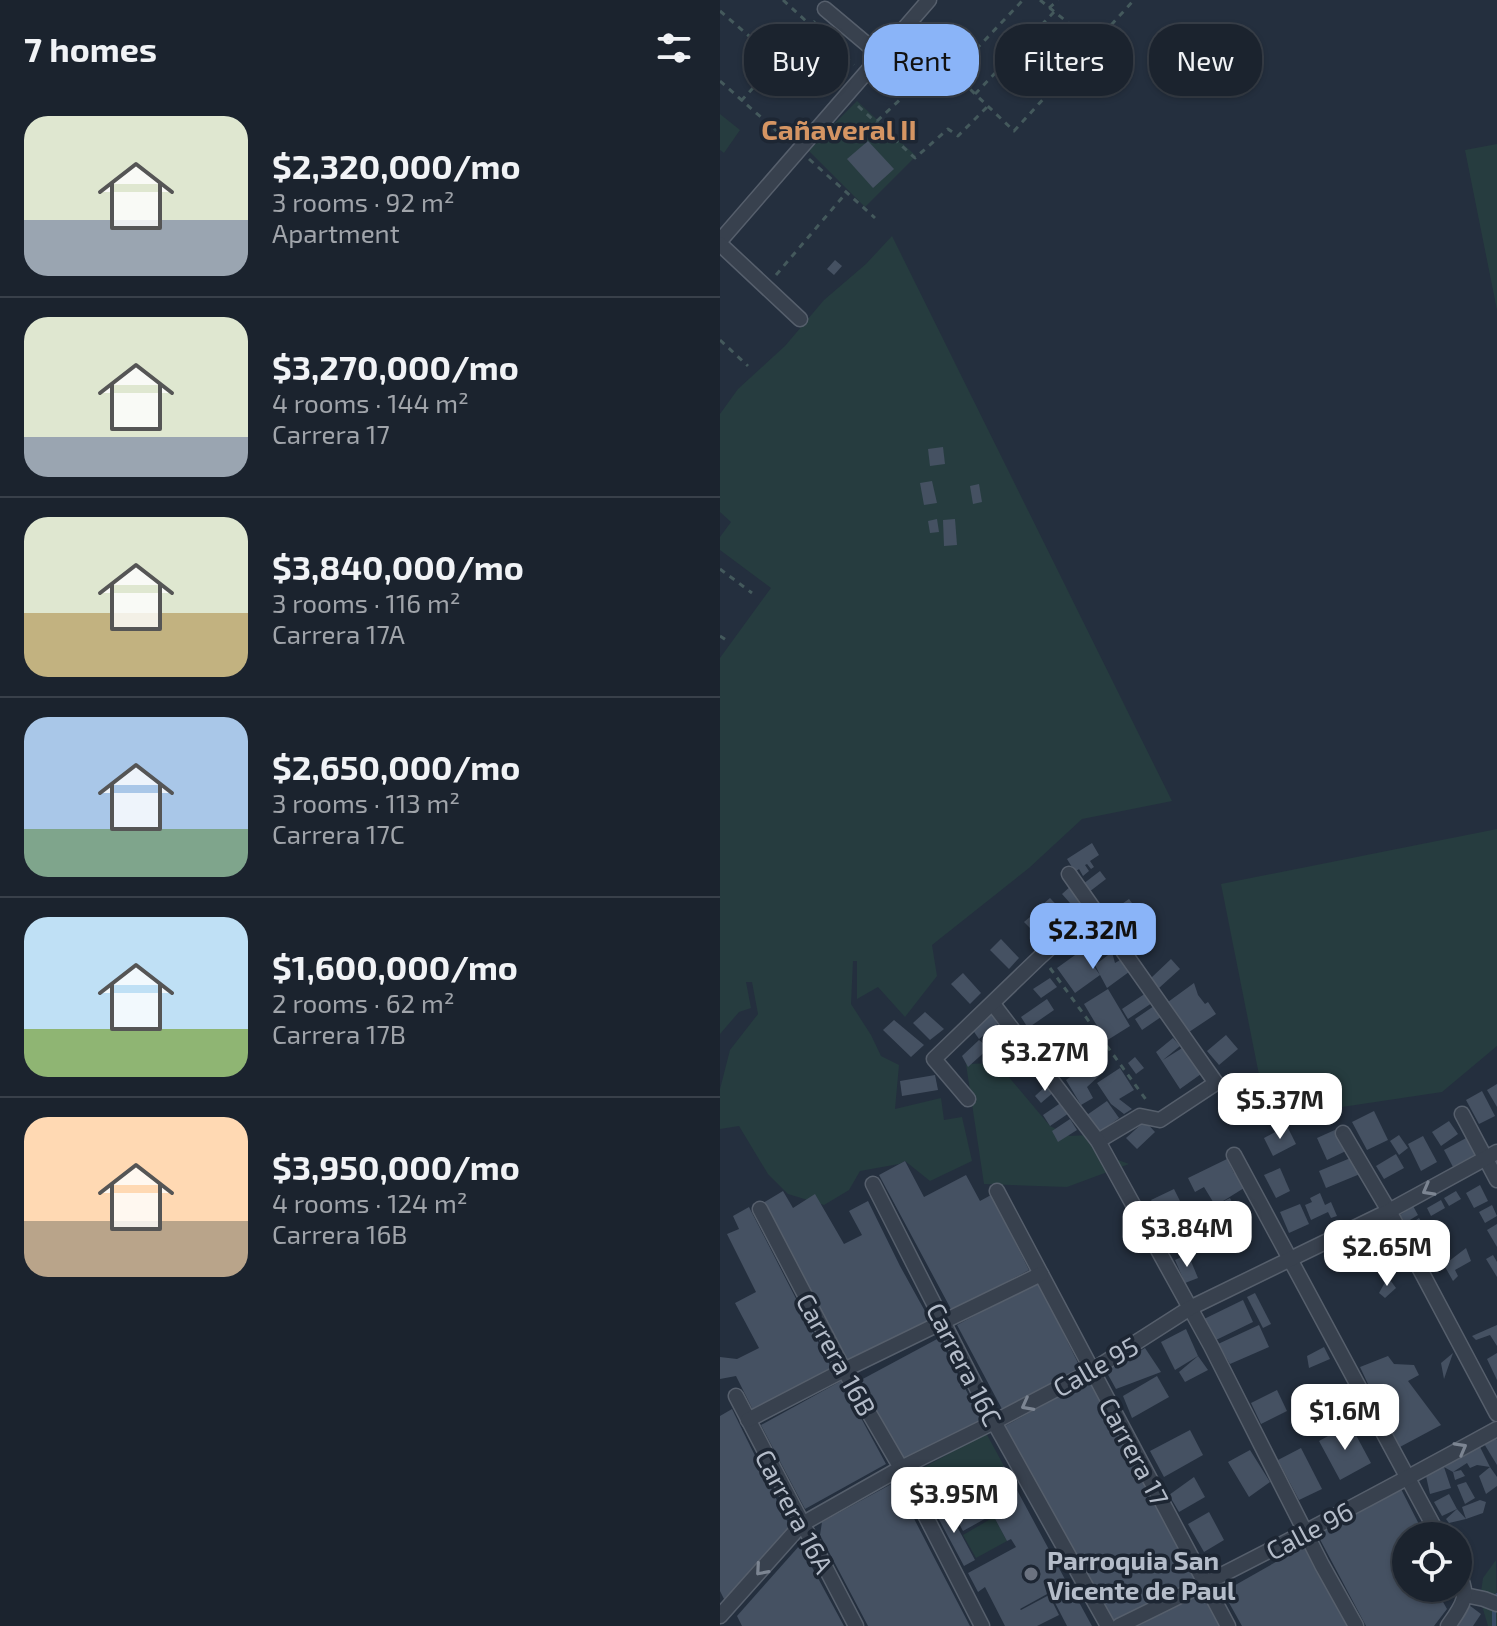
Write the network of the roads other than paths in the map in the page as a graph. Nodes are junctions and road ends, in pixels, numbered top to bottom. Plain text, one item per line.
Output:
1 (929, 0) edge
2 (825, 9) road end
3 (908, 24) edge
4 (864, 42) edge
5 (864, 75) edge
6 (720, 242) edge
7 (800, 319) dead end
8 (1069, 874) dead end
9 (1093, 909) junction
10 (993, 1004) junction
11 (968, 1099) dead end
12 (1462, 1114) dead end
13 (1343, 1133) dead end
14 (1098, 1141) junction
15 (1234, 1155) dead end
16 (1491, 1156) edge
17 (1497, 1180) edge
18 (873, 1184) dead end
19 (997, 1191) dead end
20 (760, 1209) dead end
21 (1389, 1211) junction
22 (1290, 1261) junction
23 (1041, 1274) junction
24 (1190, 1308) junction
25 (944, 1322) junction
26 (844, 1370) junction
27 (1093, 1370) junction
28 (736, 1396) dead end
29 (1497, 1414) edge
30 (748, 1420) junction
31 (994, 1422) junction
32 (1497, 1429) edge
33 (901, 1468) junction
34 (1408, 1478) junction
35 (1432, 1522) edge
36 (802, 1524) junction
37 (1306, 1531) junction
38 (1206, 1584) junction
39 (1463, 1602) edge
40 (723, 1616) edge
41 (856, 1626) edge
42 (982, 1626) edge
43 (1108, 1626) edge
44 (1119, 1626) edge
45 (1228, 1626) edge
46 (1356, 1626) edge
47 (1448, 1626) edge

1 - 3 street
2 - 4 street
5 - 6 street
6 - 7 street
8 - 9 street
9 - 10 street
9 - 14 street
10 - 11 street
10 - 14 street
12 - 16 street
13 - 21 street
14 - 24 street
15 - 22 street
16 - 17 street
16 -> 21 street, Calle 95
18 - 25 street, Carrera 16C
19 - 23 street, Carrera 17
20 - 26 street, Carrera 16B
21 - 22 street, Calle 95
21 - 29 street
22 - 24 street, Calle 95
22 - 34 street
23 - 25 street
23 - 27 street, Carrera 17
24 - 27 street, Calle 95
24 - 37 street
25 - 26 street
25 - 31 street, Carrera 16C
26 - 30 street
26 - 33 street, Carrera 16B
27 -> 31 street, Calle 95
27 - 38 street, Carrera 17
28 - 30 street, Carrera 16A
30 - 36 street, Carrera 16A
31 - 33 street, Calle 95
31 - 43 street, Carrera 16C
34 -> 32 street, Calle 96
33 - 36 street, Calle 95
33 - 42 street, Carrera 16B
34 - 35 street
34 - 37 street, Calle 96
36 -> 40 street, Calle 95
36 - 41 street, Carrera 16A
37 - 38 street, Calle 96
37 - 46 street
38 - 44 street, Calle 96
38 - 45 street, Carrera 17
39 - 47 street

